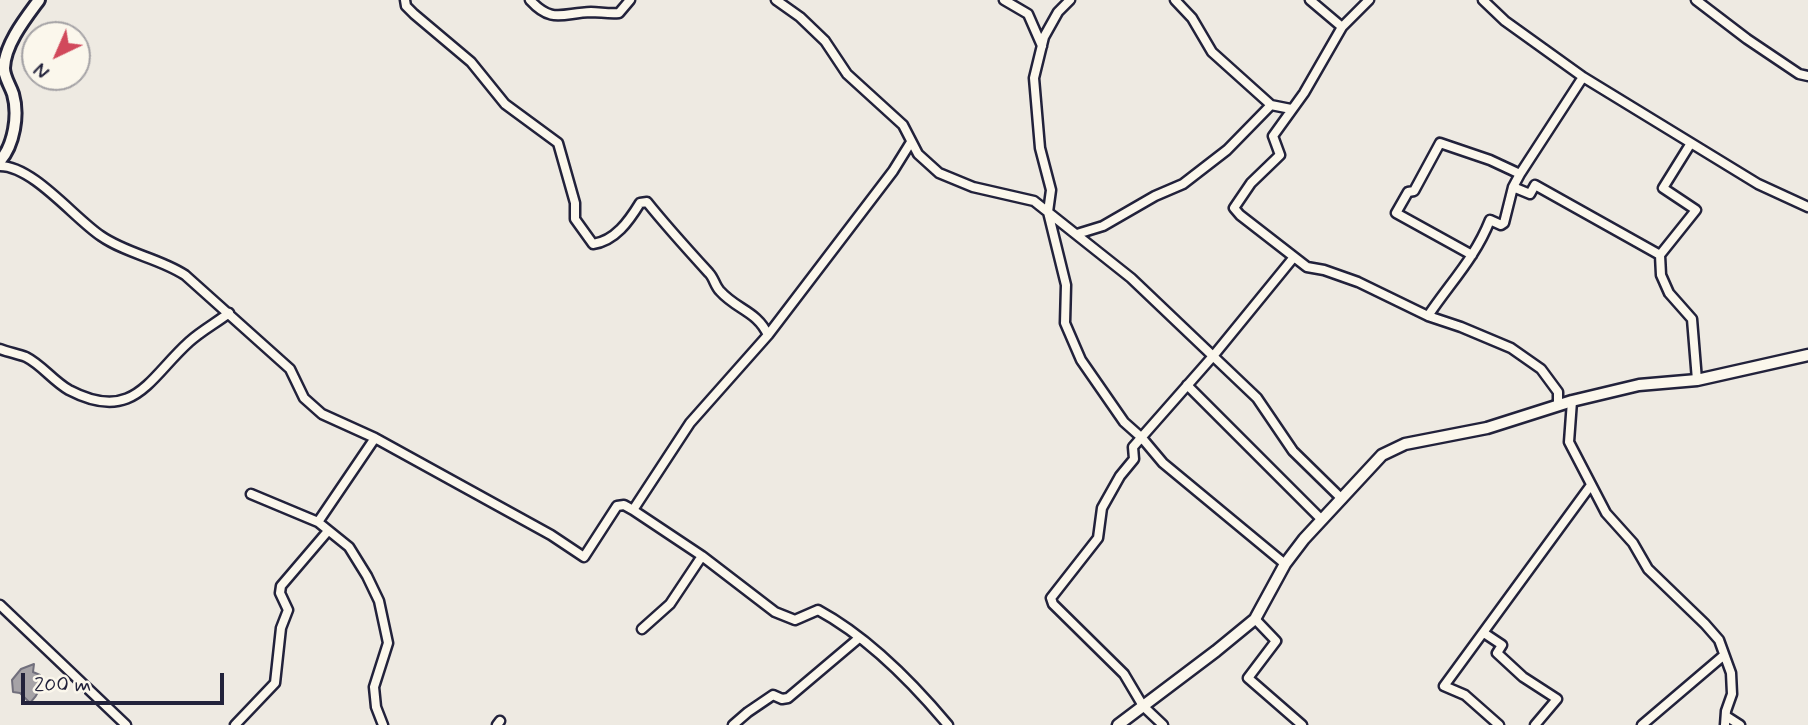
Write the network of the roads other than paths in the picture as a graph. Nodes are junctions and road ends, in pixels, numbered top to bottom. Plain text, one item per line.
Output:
1 (39, 0) edge
2 (405, 0) edge
3 (530, 0) edge
4 (630, 0) edge
5 (776, 0) edge
6 (1004, 0) edge
7 (1070, 0) edge
8 (1175, 0) edge
9 (1310, 0) edge
10 (1369, 0) edge
11 (1483, 0) edge
12 (1696, 0) edge
13 (1342, 27) junction
14 (1042, 46) junction
15 (1808, 76) edge
16 (1583, 77) junction
17 (1270, 105) junction
18 (1291, 109) junction
19 (911, 142) junction
20 (1691, 143) junction
21 (0, 164) edge
22 (1520, 174) junction
23 (1513, 187) junction
24 (1808, 207) edge
25 (1048, 212) junction
26 (1077, 234) junction
27 (1472, 255) junction
28 (1660, 255) junction
29 (1294, 257) junction
30 (229, 313) junction
31 (1428, 316) junction
32 (768, 335) junction
33 (0, 349) edge
34 (1214, 355) junction
35 (1808, 355) edge
36 (1697, 380) junction
37 (1187, 385) junction
38 (1572, 401) junction
39 (1558, 404) junction
40 (374, 438) junction
41 (1142, 438) junction
42 (1591, 485) junction
43 (251, 494) dead end
44 (1342, 499) junction
45 (633, 510) junction
46 (1322, 520) junction
47 (318, 523) junction
48 (328, 531) junction
49 (702, 556) junction
50 (1285, 564) junction
51 (0, 605) edge
52 (1255, 619) junction
53 (642, 629) dead end
54 (1484, 633) junction
55 (859, 638) junction
56 (1723, 656) junction
57 (1143, 706) junction
58 (1726, 721) edge
59 (127, 725) edge
60 (235, 725) edge
61 (383, 725) edge
62 (733, 725) edge
63 (948, 725) edge
64 (1118, 725) edge
65 (1163, 725) edge
66 (1302, 725) edge
67 (1499, 725) edge
68 (1535, 725) edge
69 (1642, 725) edge
70 (1741, 725) edge

1 - 21 main road
2 - 32 street
3 - 4 street
5 - 19 street
6 - 14 street
7 - 14 street
8 - 17 street
9 - 13 street
10 - 13 street
11 - 16 street
12 - 15 street
13 - 18 street
14 - 25 street
16 - 20 street
16 - 22 street
17 - 18 street
17 - 26 street
18 - 29 street
19 - 25 street
19 - 32 street
20 - 24 street
20 - 28 street
21 - 30 street
22 - 23 street
22 - 27 street
23 - 27 street
23 - 28 street
25 - 26 street
25 - 41 street
26 - 34 street
27 - 31 street
28 - 36 street
29 - 31 street
29 - 34 street
30 - 33 street
30 - 40 street
31 - 39 street
32 - 45 street
34 - 37 street
34 - 44 street
35 - 36 street
36 - 38 street
37 - 41 street
37 - 46 street
38 - 39 street
38 - 42 street
39 - 44 street
40 - 45 street
40 - 47 street
41 - 50 street
41 - 57 street
42 - 54 street
42 - 56 street
43 - 47 street
44 - 46 street
45 - 49 street
46 - 50 street
47 - 48 street
48 - 60 street
48 - 61 street
49 - 53 street
49 - 55 street
50 - 52 street
51 - 59 street
52 - 57 street
52 - 66 street
54 - 67 street
54 - 68 street
55 - 62 street
55 - 63 street
56 - 58 street
56 - 69 street
57 - 64 street
57 - 65 street
58 - 70 street

